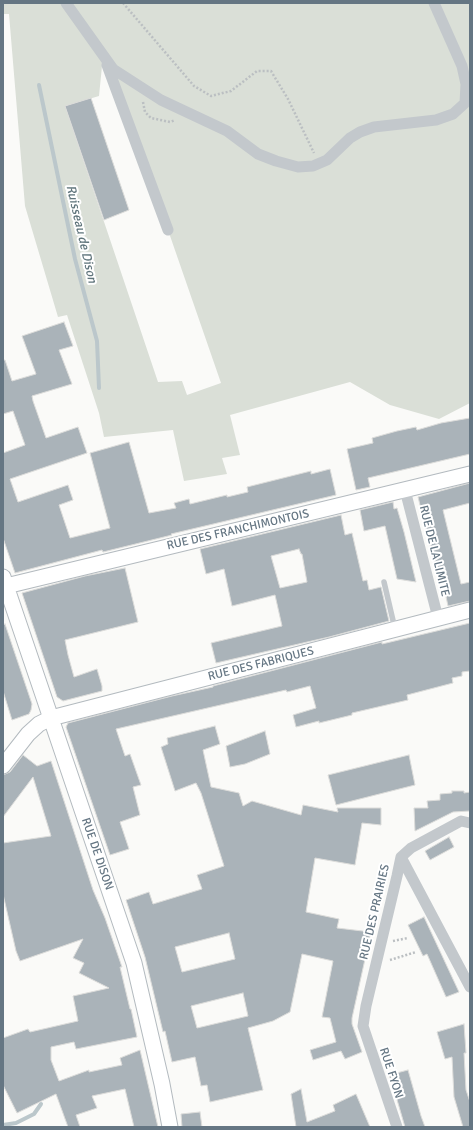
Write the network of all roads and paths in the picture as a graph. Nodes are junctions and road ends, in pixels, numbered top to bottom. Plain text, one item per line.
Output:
1 (66, 3) edge
2 (123, 3) edge
3 (434, 3) edge
4 (103, 55) junction
5 (311, 145) dead end
6 (168, 230) dead end
7 (470, 474) edge
8 (406, 490) junction
9 (4, 582) edge
10 (384, 582) dead end
11 (470, 610) edge
12 (438, 618) junction
13 (395, 629) junction
14 (51, 718) junction
15 (3, 766) edge
16 (470, 823) edge
17 (402, 857) junction
18 (408, 938) dead end
19 (393, 941) dead end
20 (416, 952) dead end
21 (390, 960) dead end
22 (470, 986) edge
23 (363, 1026) joint
24 (170, 1127) edge
25 (397, 1127) edge

1 - 4 street
2 - 5 path
3 - 4 street
4 - 6 street
7 - 8 street, RUE DES FRANCHIMONTOIS
8 - 9 street, RUE DES FRANCHIMONTOIS
8 - 12 street, RUE DE LA LIMITE
9 - 14 street, RUE DE DISON
10 - 13 lane
11 - 12 street, RUE DES FABRIQUES
12 - 13 street, RUE DES FABRIQUES
13 - 14 street, RUE DES FABRIQUES
14 - 15 street, RUE DES FABRIQUES
14 - 24 street, RUE DE DISON
16 - 17 street, RUE DES PRAIRIES
17 - 22 street
17 - 23 street, RUE DES PRAIRIES
18 - 19 path
20 - 21 path
23 - 25 street, RUE FYON

